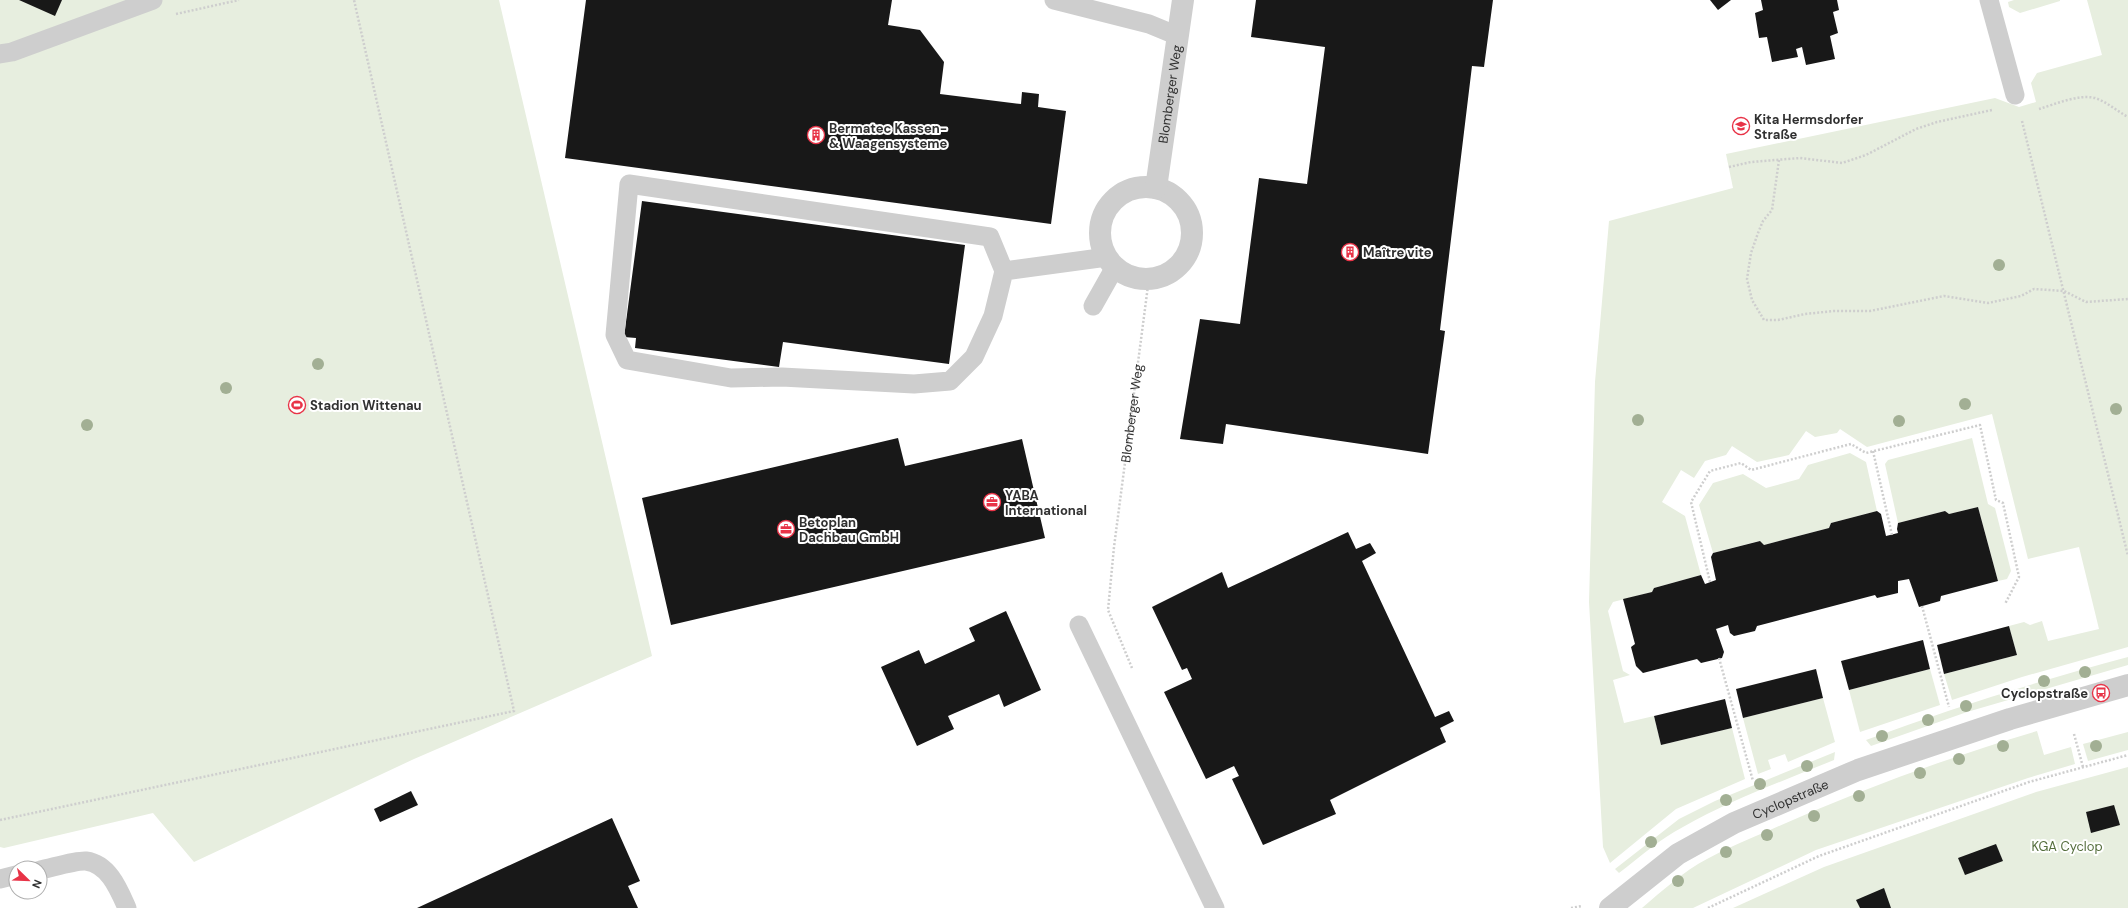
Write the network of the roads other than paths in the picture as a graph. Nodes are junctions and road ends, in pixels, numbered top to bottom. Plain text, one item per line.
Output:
1 (153, 0) edge
2 (1054, 0) edge
3 (1182, 0) edge
4 (1989, 0) edge
5 (1178, 36) junction
6 (0, 54) edge
7 (2017, 101) road end
8 (1156, 188) junction
9 (1111, 262) junction
10 (1004, 271) junction
11 (1093, 306) dead end
12 (1079, 625) dead end
13 (2128, 686) edge
14 (48, 868) edge
15 (127, 908) edge
16 (1215, 908) edge
17 (1610, 908) edge

1 - 6 lane
2 - 5 lane
3 - 5 street, Blomberger Weg
4 - 7 lane
5 - 8 street, Blomberger Weg
8 - 9 street
8 - 9 street
9 - 10 lane
9 - 11 lane
10 - 10 lane
12 - 16 lane
13 - 17 street, Cyclopstraße
14 - 15 lane

